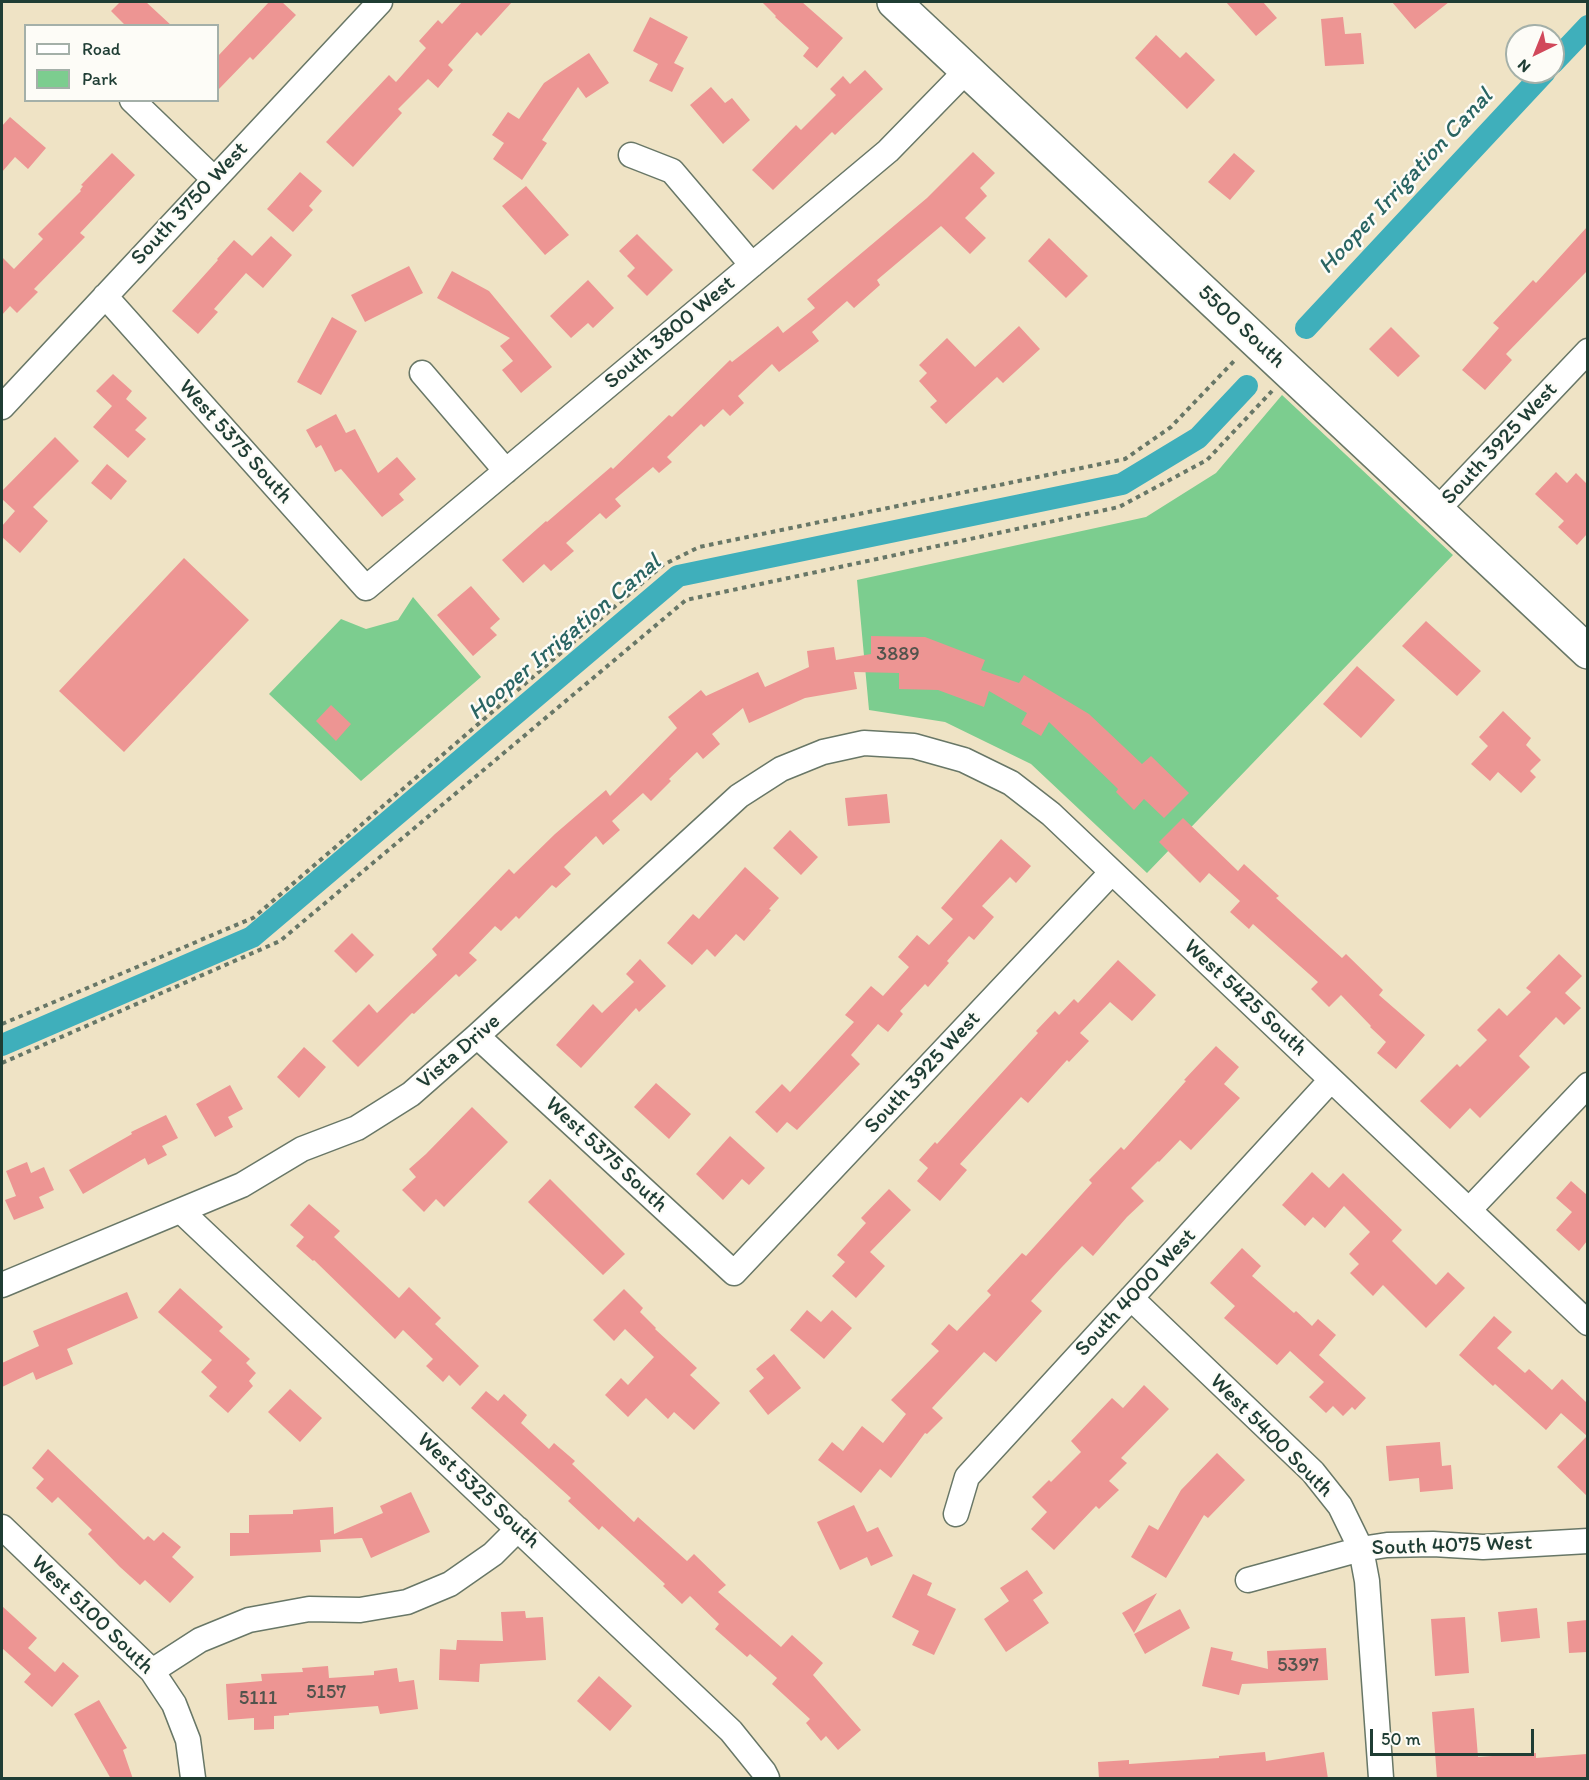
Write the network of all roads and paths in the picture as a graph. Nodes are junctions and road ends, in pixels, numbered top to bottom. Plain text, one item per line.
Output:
1 (380, 2) edge
2 (894, 2) edge
3 (967, 70) junction
4 (134, 102) edge
5 (631, 155) dead end
6 (214, 179) junction
7 (752, 265) junction
8 (105, 296) junction
9 (1255, 340) junction
10 (1587, 351) edge
11 (1289, 372) junction
12 (422, 373) dead end
13 (2, 407) edge
14 (506, 471) junction
15 (1437, 510) junction
16 (366, 588) joint
17 (1587, 652) edge
18 (864, 743) joint
19 (1112, 872) junction
20 (2, 1024) edge
21 (477, 1036) junction
22 (2, 1063) edge
23 (1331, 1080) junction
24 (1587, 1085) edge
25 (1469, 1210) junction
26 (181, 1211) junction
27 (734, 1273) joint
28 (2, 1285) edge
29 (1131, 1298) junction
30 (1587, 1323) edge
31 (956, 1514) dead end
32 (2, 1527) edge
33 (518, 1529) junction
34 (1587, 1541) edge
35 (1361, 1549) junction
36 (1248, 1580) dead end
37 (152, 1671) junction
38 (193, 1779) edge
39 (767, 1779) edge
40 (1381, 1779) edge

1 - 6 street, South 3750 West
2 - 3 main road, 5500 South
3 - 7 street, South 3800 West
3 - 9 main road, 5500 South
4 - 6 street
5 - 7 street
6 - 8 street, South 3750 West
7 - 14 street, South 3800 West
8 - 13 street, South 3750 West
8 - 16 street, West 5375 South
9 - 11 main road, 5500 South
9 - 20 path
10 - 15 street, South 3925 West
11 - 15 main road, 5500 South
11 - 22 path
12 - 14 street
14 - 16 street, South 3800 West
15 - 17 main road, 5500 South
18 - 19 street, West 5425 South
18 - 21 street, Vista Drive
19 - 23 street, West 5425 South
19 - 27 street, South 3925 West
21 - 26 street, Vista Drive
21 - 27 street, West 5375 South
23 - 25 street, West 5425 South
23 - 29 street, South 4000 West
24 - 25 street
25 - 30 street, West 5425 South
26 - 28 street, Vista Drive
26 - 33 street, West 5325 South
29 - 31 street, South 4000 West
29 - 35 street, West 5400 South
32 - 37 street, West 5100 South
33 - 37 street
33 - 39 street, West 5325 South
34 - 35 street, South 4075 West
35 - 36 street, South 4075 West
35 - 40 street, West 5400 South
37 - 38 street, West 5100 South

